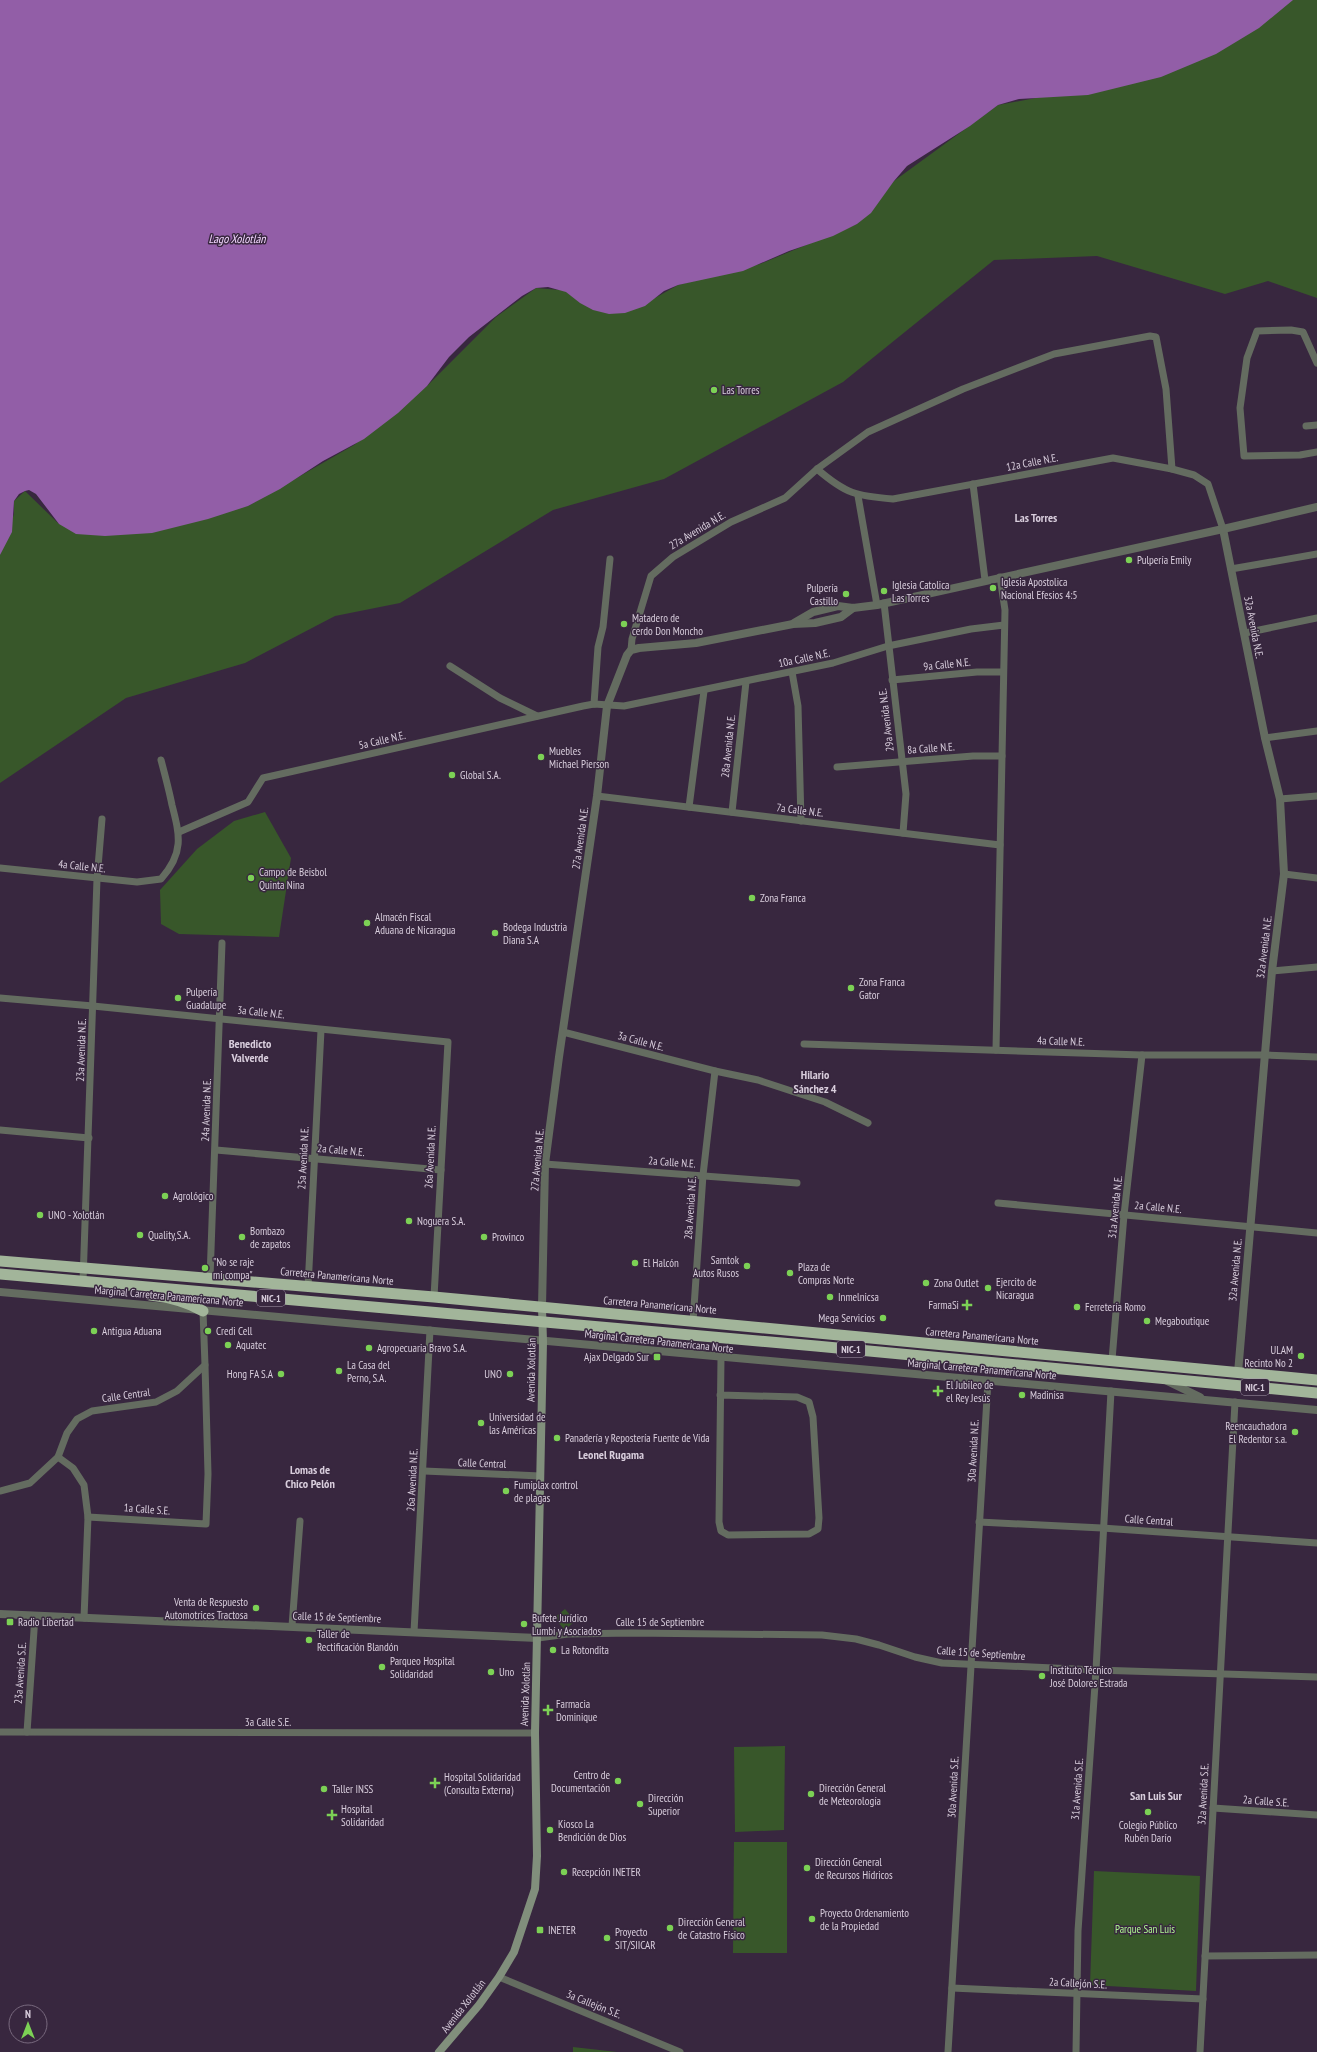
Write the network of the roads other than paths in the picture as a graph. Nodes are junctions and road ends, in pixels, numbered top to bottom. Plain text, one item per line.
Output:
1 (1317, 363) edge
2 (1317, 425) edge
3 (1306, 426) dead end
4 (1317, 452) edge
5 (817, 469) junction
6 (1172, 469) junction
7 (973, 484) junction
8 (858, 496) junction
9 (1317, 507) edge
10 (1222, 529) junction
11 (1317, 554) edge
12 (610, 559) dead end
13 (1231, 569) junction
14 (1000, 577) junction
15 (985, 580) junction
16 (880, 604) junction
17 (1317, 618) edge
18 (1004, 625) junction
19 (1244, 633) junction
20 (888, 646) junction
21 (631, 650) junction
22 (450, 666) dead end
23 (792, 672) junction
24 (1003, 672) junction
25 (892, 680) junction
26 (746, 682) junction
27 (704, 691) junction
28 (594, 704) junction
29 (607, 706) junction
30 (537, 716) junction
31 (1317, 731) edge
32 (1265, 738) junction
33 (1002, 756) junction
34 (161, 760) dead end
35 (902, 761) junction
36 (837, 766) dead end
37 (597, 796) junction
38 (1317, 796) edge
39 (1280, 799) junction
40 (689, 807) junction
41 (732, 812) junction
42 (102, 819) dead end
43 (802, 821) junction
44 (179, 832) junction
45 (903, 833) junction
46 (1000, 845) junction
47 (0, 868) edge
48 (1284, 874) junction
49 (97, 878) junction
50 (1317, 878) edge
51 (222, 943) dead end
52 (1317, 967) edge
53 (1272, 971) junction
54 (0, 998) edge
55 (93, 1006) junction
56 (221, 1020) junction
57 (321, 1030) junction
58 (563, 1032) junction
59 (448, 1042) joint
60 (804, 1044) dead end
61 (996, 1050) junction
62 (1142, 1055) junction
63 (1265, 1055) junction
64 (1317, 1057) edge
65 (715, 1071) junction
66 (868, 1123) dead end
67 (0, 1130) edge
68 (89, 1138) junction
69 (216, 1150) junction
70 (314, 1159) junction
71 (545, 1164) junction
72 (441, 1170) junction
73 (703, 1175) junction
74 (797, 1183) dead end
75 (998, 1203) dead end
76 (1124, 1215) junction
77 (1250, 1227) junction
78 (1317, 1233) edge
79 (0, 1261) edge
80 (84, 1268) junction
81 (0, 1274) edge
82 (210, 1278) junction
83 (83, 1281) junction
84 (308, 1287) junction
85 (0, 1292) edge
86 (434, 1297) junction
87 (542, 1307) junction
88 (203, 1311) junction
89 (542, 1322) junction
90 (693, 1322) junction
91 (430, 1330) junction
92 (543, 1341) junction
93 (721, 1358) junction
94 (1112, 1360) junction
95 (205, 1365) junction
96 (1238, 1373) junction
97 (1159, 1377) junction
98 (1317, 1380) edge
99 (988, 1381) junction
100 (1111, 1391) junction
101 (1317, 1393) edge
102 (720, 1395) junction
103 (1206, 1399) junction
104 (1234, 1402) junction
105 (1317, 1410) edge
106 (58, 1457) junction
107 (424, 1471) junction
108 (540, 1476) junction
109 (0, 1491) edge
110 (88, 1517) junction
111 (300, 1521) dead end
112 (979, 1522) junction
113 (1102, 1528) junction
114 (1226, 1537) junction
115 (1317, 1543) edge
116 (0, 1614) edge
117 (35, 1616) junction
118 (84, 1618) junction
119 (292, 1626) junction
120 (414, 1632) junction
121 (538, 1638) junction
122 (971, 1664) junction
123 (1096, 1670) junction
124 (1220, 1674) junction
125 (1317, 1677) edge
126 (0, 1732) edge
127 (27, 1732) junction
128 (535, 1733) junction
129 (1213, 1808) junction
130 (1317, 1815) edge
131 (1317, 1955) edge
132 (1205, 1956) junction
133 (499, 1977) junction
134 (952, 1988) junction
135 (1077, 1994) junction
136 (1203, 1999) junction
137 (439, 2052) edge
138 (680, 2052) edge
139 (948, 2052) edge
140 (1076, 2052) edge
141 (1200, 2052) edge

1 - 4 street
2 - 3 street
5 - 6 street, 27a Avenida N.E.
5 - 8 street, 12a Calle N.E.
5 - 21 street, 27a Avenida N.E.
6 - 7 street, 12a Calle N.E.
6 - 10 street, 12a Calle N.E.
7 - 8 street, 12a Calle N.E.
7 - 15 street
8 - 16 street, 29a Avenida N.E.
9 - 10 street
10 - 13 street, 32a Avenida N.E.
10 - 14 street
11 - 13 street
12 - 28 street
13 - 19 street, 32a Avenida N.E.
14 - 15 street
14 - 18 street
15 - 16 street
16 - 20 street, 29a Avenida N.E.
16 - 21 street
17 - 19 street
18 - 20 street, 10a Calle N.E.
18 - 24 street
19 - 32 street, 32a Avenida N.E.
20 - 23 street, 10a Calle N.E.
20 - 25 street, 29a Avenida N.E.
21 - 29 street, 27a Avenida N.E.
22 - 30 street
23 - 26 street, 10a Calle N.E.
23 - 43 street
24 - 25 street, 9a Calle N.E.
24 - 33 street
25 - 35 street, 29a Avenida N.E.
26 - 27 street, 10a Calle N.E.
26 - 41 street, 28a Avenida N.E.
27 - 29 street, 10a Calle N.E.
27 - 40 street
28 - 29 street, 5a Calle N.E.
28 - 30 street, 5a Calle N.E.
29 - 37 street, 27a Avenida N.E.
30 - 44 street, 5a Calle N.E.
31 - 32 street
32 - 39 street, 32a Avenida N.E.
33 - 35 street, 8a Calle N.E.
33 - 46 street
34 - 44 street
35 - 36 street, 8a Calle N.E.
35 - 45 street, 29a Avenida N.E.
37 - 40 street, 7a Calle N.E.
37 - 58 street, 27a Avenida N.E.
38 - 39 street
39 - 48 street, 32a Avenida N.E.
40 - 41 street, 7a Calle N.E.
41 - 43 street, 7a Calle N.E.
42 - 49 street, 23a Avenida N.E.
43 - 45 street, 7a Calle N.E.
44 - 49 street, 4a Calle N.E.
45 - 46 street, 7a Calle N.E.
46 - 61 street
47 - 49 street, 4a Calle N.E.
48 - 50 street
48 - 53 street, 32a Avenida N.E.
49 - 55 street, 23a Avenida N.E.
51 - 56 street, 24a Avenida N.E.
52 - 53 street
53 - 63 street, 32a Avenida N.E.
54 - 55 street, 3a Calle N.E.
55 - 56 street, 3a Calle N.E.
55 - 68 street, 23a Avenida N.E.
56 - 57 street, 3a Calle N.E.
56 - 69 street, 24a Avenida N.E.
57 - 59 street, 3a Calle N.E.
57 - 70 street, 25a Avenida N.E.
58 - 65 street, 3a Calle N.E.
58 - 71 street, 27a Avenida N.E.
59 - 72 street, 26a Avenida N.E.
60 - 61 street, 4a Calle N.E.
61 - 62 street, 4a Calle N.E.
62 - 63 street, 4a Calle N.E.
62 - 76 street, 31a Avenida N.E.
63 - 64 street, 4a Calle N.E.
63 - 77 street, 32a Avenida N.E.
65 - 66 street, 3a Calle N.E.
65 - 73 street, 28a Avenida N.E.
67 - 68 street
68 - 80 street, 23a Avenida N.E.
69 - 70 street, 2a Calle N.E.
69 - 82 street, 24a Avenida N.E.
70 - 72 street, 2a Calle N.E.
70 - 84 street, 25a Avenida N.E.
71 - 73 street, 2a Calle N.E.
71 - 87 street, 27a Avenida N.E.
72 - 86 street, 26a Avenida N.E.
73 - 74 street, 2a Calle N.E.
73 - 90 street, 28a Avenida N.E.
75 - 76 street, 2a Calle N.E.
76 - 77 street, 2a Calle N.E.
76 - 94 street, 31a Avenida N.E.
77 - 78 street, 2a Calle N.E.
77 - 96 street, 32a Avenida N.E.
79 - 80 highway, Carretera Panamericana Norte / NIC-1
80 - 82 highway, Carretera Panamericana Norte / NIC-1
80 - 83 street, 23a Avenida N.E.
81 - 83 highway, NIC-1
82 - 84 highway, Carretera Panamericana Norte / NIC-1
83 - 88 highway
83 - 89 highway, NIC-1
84 - 86 highway, Carretera Panamericana Norte / NIC-1
85 - 88 street, Marginal Carretera Panamericana Norte
86 - 87 highway, Carretera Panamericana Norte / NIC-1
87 - 89 main road, Avenida Xolotlán
87 - 90 highway, Carretera Panamericana Norte / NIC-1
88 - 91 street, Marginal Carretera Panamericana Norte
88 - 95 street
89 - 92 main road, Avenida Xolotlán
89 - 97 highway, NIC-1
90 - 94 highway, Carretera Panamericana Norte / NIC-1
91 - 92 street, Marginal Carretera Panamericana Norte
91 - 107 street, 26a Avenida N.E.
92 - 93 street, Marginal Carretera Panamericana Norte
92 - 108 main road, Avenida Xolotlán
93 - 99 street, Marginal Carretera Panamericana Norte
93 - 102 street
94 - 96 highway, Carretera Panamericana Norte / NIC-1
95 - 106 street, Calle Central
95 - 110 street, 1a Calle S.E.
96 - 98 highway, Carretera Panamericana Norte / NIC-1
97 - 101 highway, NIC-1
97 - 103 street
99 - 100 street, Marginal Carretera Panamericana Norte
99 - 112 street, 30a Avenida N.E.
100 - 103 street, Marginal Carretera Panamericana Norte
100 - 113 street
102 - 102 street
103 - 104 street, Marginal Carretera Panamericana Norte
104 - 105 street, Marginal Carretera Panamericana Norte
104 - 114 street
106 - 109 street
106 - 110 street
107 - 108 street, Calle Central
107 - 120 street, 26a Avenida N.E.
108 - 121 main road, Avenida Xolotlán
110 - 118 street
111 - 119 street
112 - 113 street, Calle Central
112 - 122 street, 30a Avenida S.E.
113 - 114 street, Calle Central
113 - 123 street, 31a Avenida S.E.
114 - 115 street, Calle Central
114 - 124 street, 32a Avenida S.E.
116 - 117 street, Calle 15 de Septiembre
117 - 118 street, Calle 15 de Septiembre
117 - 127 street, 23a Avenida S.E.
118 - 119 street, Calle 15 de Septiembre
119 - 120 street, Calle 15 de Septiembre
120 - 121 street, Calle 15 de Septiembre
121 - 122 street, Calle 15 de Septiembre
121 - 128 main road, Avenida Xolotlán
122 - 123 street, Calle 15 de Septiembre
122 - 134 street, 30a Avenida S.E.
123 - 124 street, Calle 15 de Septiembre
123 - 135 street, 31a Avenida S.E.
124 - 125 street, Calle 15 de Septiembre
124 - 129 street, 32a Avenida S.E.
126 - 127 street, 3a Calle S.E.
127 - 128 street, 3a Calle S.E.
128 - 133 main road, Avenida Xolotlán
129 - 130 street, 2a Calle S.E.
129 - 132 street, 32a Avenida S.E.
131 - 132 street
132 - 136 street, 32a Avenida S.E.
133 - 137 main road, Avenida Xolotlán
133 - 138 street, 3a Callejón S.E.
134 - 135 street, 2a Callejón S.E.
134 - 139 street, 30a Avenida S.E.
135 - 136 street, 2a Callejón S.E.
135 - 140 street, 31a Avenida S.E.
136 - 141 street, 32a Avenida S.E.

